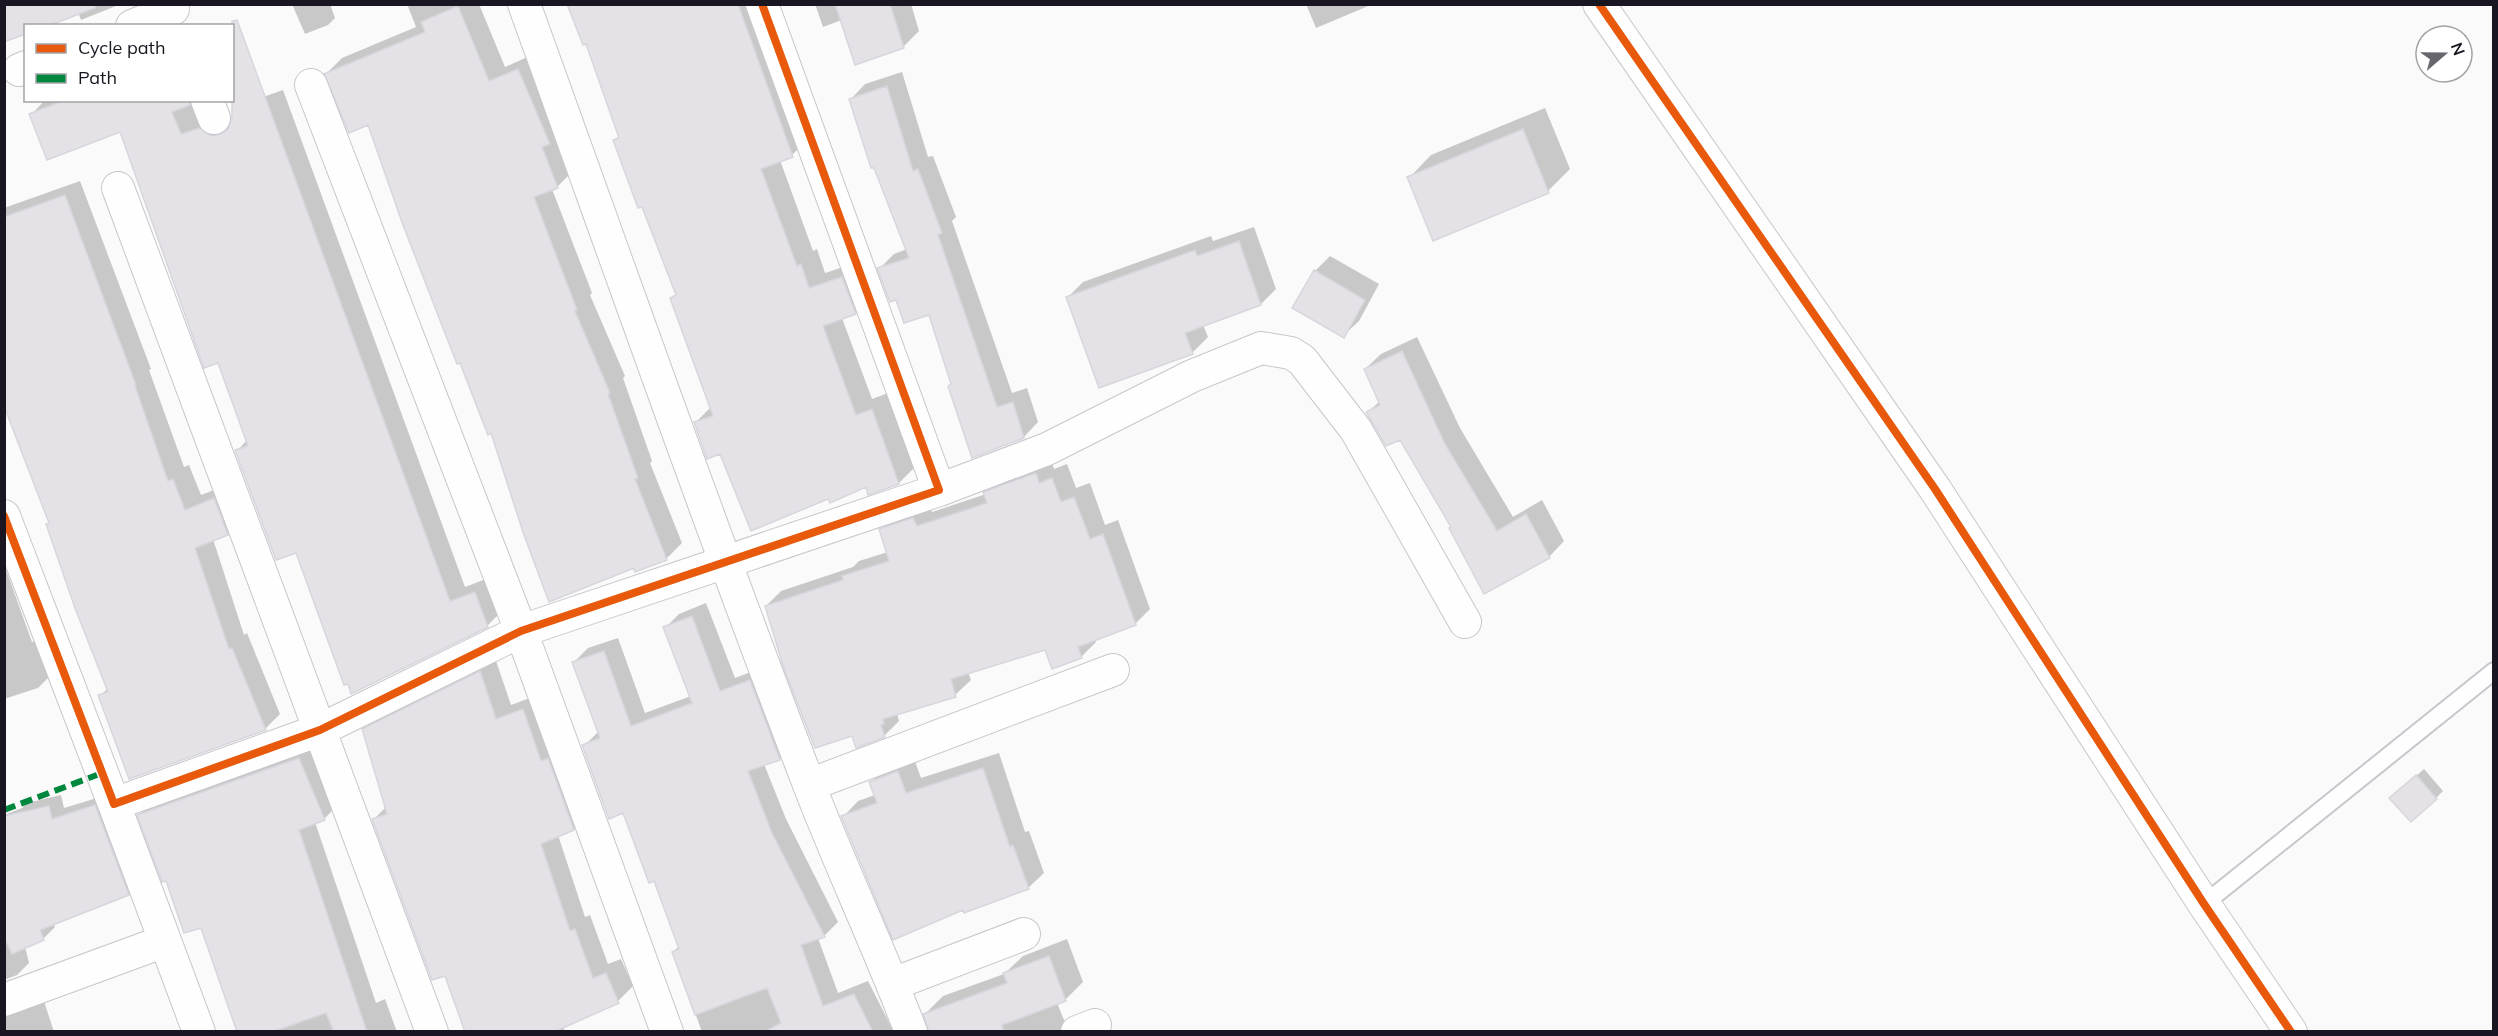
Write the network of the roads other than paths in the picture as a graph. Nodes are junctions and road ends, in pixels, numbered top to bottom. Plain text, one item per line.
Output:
1 (524, 4) edge
2 (762, 4) edge
3 (1599, 4) edge
4 (174, 13) edge
5 (138, 24) edge
6 (311, 85) dead end
7 (118, 188) dead end
8 (939, 490) junction
9 (4, 516) edge
10 (725, 561) junction
11 (1465, 622) dead end
12 (521, 631) junction
13 (1113, 670) dead end
14 (2493, 672) edge
15 (320, 730) junction
16 (809, 785) junction
17 (114, 804) junction
18 (2204, 904) junction
19 (1024, 934) dead end
20 (165, 941) junction
21 (893, 984) junction
22 (4, 1000) edge
23 (199, 1032) edge
24 (432, 1032) edge
25 (667, 1032) edge
26 (911, 1032) edge
27 (2291, 1032) edge

1 - 10 street
2 - 8 street
3 - 18 street
4 - 5 street
6 - 12 street
7 - 15 street
8 - 10 street
8 - 11 street
9 - 17 street
10 - 12 street
10 - 16 street
12 - 15 street
12 - 25 street
13 - 16 street
14 - 18 lane
15 - 17 street
15 - 24 street
16 - 21 street
17 - 20 street
18 - 27 street
19 - 21 street
20 - 22 street
20 - 23 street
21 - 26 street

